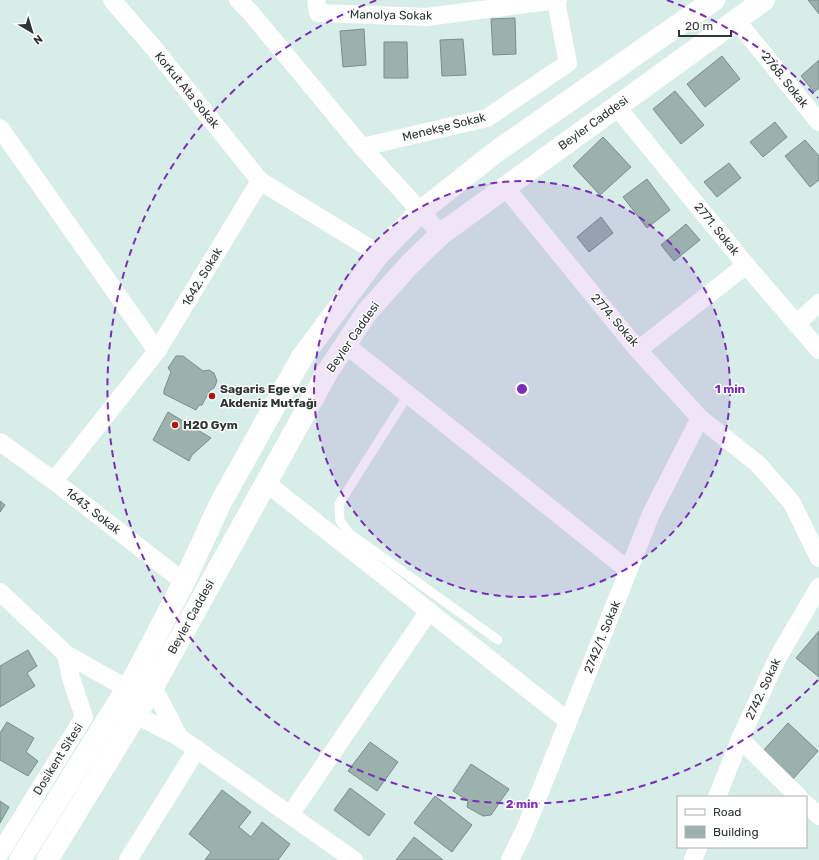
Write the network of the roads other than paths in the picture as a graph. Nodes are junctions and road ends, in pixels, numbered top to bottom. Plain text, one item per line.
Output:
1 (112, 0) edge
2 (238, 0) edge
3 (557, 0) edge
4 (714, 0) edge
5 (764, 0) edge
6 (317, 7) edge
7 (736, 20) junction
8 (616, 106) junction
9 (819, 122) edge
10 (0, 128) edge
11 (362, 147) junction
12 (260, 181) junction
13 (505, 187) junction
14 (420, 212) junction
15 (441, 234) junction
16 (379, 254) junction
17 (746, 265) junction
18 (819, 303) edge
19 (797, 322) junction
20 (346, 345) junction
21 (638, 350) junction
22 (819, 350) edge
23 (157, 351) junction
24 (408, 394) junction
25 (700, 418) junction
26 (0, 442) edge
27 (54, 481) junction
28 (265, 482) junction
29 (819, 558) edge
30 (628, 570) junction
31 (184, 582) junction
32 (819, 587) edge
33 (0, 592) edge
34 (204, 593) junction
35 (429, 611) junction
36 (498, 640) dead end
37 (66, 654) junction
38 (153, 687) junction
39 (127, 688) junction
40 (136, 715) junction
41 (568, 721) junction
42 (179, 737) junction
43 (740, 739) junction
44 (197, 749) junction
45 (717, 796) edge
46 (798, 796) edge
47 (807, 805) edge
48 (290, 815) junction
49 (819, 816) edge
50 (698, 848) edge
51 (0, 853) edge
52 (346, 858) edge
53 (513, 859) edge
54 (20, 860) edge
55 (47, 860) edge
56 (128, 860) edge
57 (693, 860) edge

1 - 12 street, Korkut Ata Sokak
2 - 11 street
3 - 6 street, Manolya Sokak
3 - 11 street, Menekşe Sokak
4 - 14 main road, Beyler Caddesi
5 - 7 main road, Beyler Caddesi
7 - 8 main road, Beyler Caddesi
7 - 9 street, 2768. Sokak
8 - 13 main road, Beyler Caddesi
8 - 17 street, 2771. Sokak
10 - 23 street
11 - 14 street
12 - 16 street
12 - 23 street, 1642. Sokak
13 - 15 main road, Beyler Caddesi
13 - 21 street, 2774. Sokak
14 - 15 street
14 - 16 main road, Beyler Caddesi
15 - 20 main road, Beyler Caddesi
16 - 31 main road, Beyler Caddesi
17 - 19 street, 2771. Sokak
17 - 21 street, 2774. Sokak
18 - 19 street
19 - 22 street, 2771. Sokak
20 - 24 street
20 - 28 main road, Beyler Caddesi
21 - 25 street
23 - 27 street, 1642. Sokak
24 - 30 street
24 - 36 lane
25 - 29 street
25 - 30 street, 2742/1. Sokak
26 - 27 street, 1643. Sokak
27 - 31 street, 1643. Sokak
28 - 34 main road, Beyler Caddesi
28 - 35 street
30 - 41 street, 2742/1. Sokak
31 - 34 main road
31 - 39 main road, Beyler Caddesi
32 - 43 street, 2742. Sokak
33 - 37 street
34 - 38 main road, Beyler Caddesi
35 - 41 street
35 - 48 street
37 - 39 street
37 - 51 street, Dosikent Sitesi
38 - 39 main road
38 - 40 main road, Beyler Caddesi
38 - 42 street
39 - 40 main road
39 - 54 main road, Beyler Caddesi
40 - 42 street
40 - 55 main road, Beyler Caddesi
41 - 53 street, 2742/1. Sokak
42 - 44 street
43 - 45 street, 2742. Sokak
43 - 46 street
44 - 48 street
44 - 56 street
47 - 49 street
48 - 52 street
50 - 57 street

